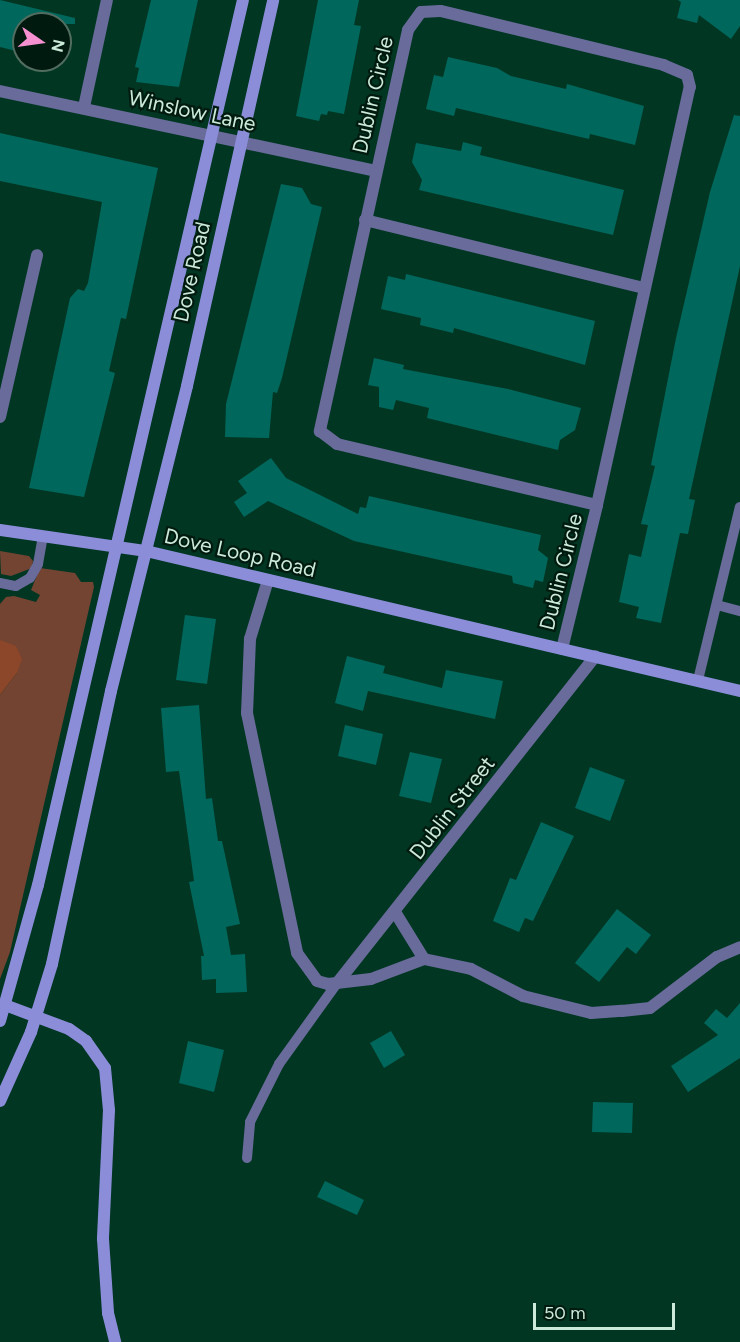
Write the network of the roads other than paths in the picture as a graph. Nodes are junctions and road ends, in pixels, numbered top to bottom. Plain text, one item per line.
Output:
1 (107, 0) edge
2 (243, 0) edge
3 (273, 0) edge
4 (0, 91) edge
5 (84, 107) junction
6 (212, 136) junction
7 (242, 142) junction
8 (376, 171) junction
9 (365, 220) junction
10 (37, 255) dead end
11 (644, 288) junction
12 (0, 417) edge
13 (597, 505) junction
14 (740, 507) edge
15 (0, 530) edge
16 (43, 536) junction
17 (117, 546) junction
18 (146, 551) junction
19 (268, 580) junction
20 (0, 583) edge
21 (717, 605) junction
22 (740, 610) edge
23 (562, 649) junction
24 (595, 656) junction
25 (698, 680) junction
26 (740, 691) edge
27 (395, 912) junction
28 (740, 947) edge
29 (424, 959) junction
30 (338, 982) junction
31 (5, 1005) junction
32 (37, 1015) junction
33 (0, 1021) edge
34 (0, 1101) edge
35 (248, 1158) dead end
36 (115, 1342) edge

1 - 5 street
2 - 6 main road, Dove Road
3 - 7 main road, Dove Road
4 - 5 street, Winslow Lane
5 - 6 street, Winslow Lane
6 - 7 street, Winslow Lane
6 - 17 main road, Dove Road
7 - 8 street, Winslow Lane
7 - 18 main road, Dove Road
8 - 9 street, Dublin Circle
8 - 11 street, Dublin Circle
9 - 11 street
9 - 13 street, Dublin Circle
10 - 12 street
11 - 13 street, Dublin Circle
13 - 23 street, Dublin Circle
14 - 21 lane
15 - 16 main road
16 - 17 main road
16 - 20 lane
17 - 18 main road
17 - 31 main road
18 - 19 main road, Dove Loop Road
18 - 32 main road, Dove Loop Road
19 - 23 main road, Dove Loop Road
19 - 30 street
21 - 22 lane
21 - 25 lane
23 - 24 main road, Dove Loop Road
24 - 25 main road, Dove Loop Road
24 - 27 street, Dublin Street
25 - 26 main road, Dove Loop Road
27 - 29 street
27 - 30 street, Dublin Street
28 - 29 street
29 - 30 street
30 - 35 lane
31 - 32 main road
31 - 33 main road
32 - 34 main road, Dove Loop Road
32 - 36 main road

